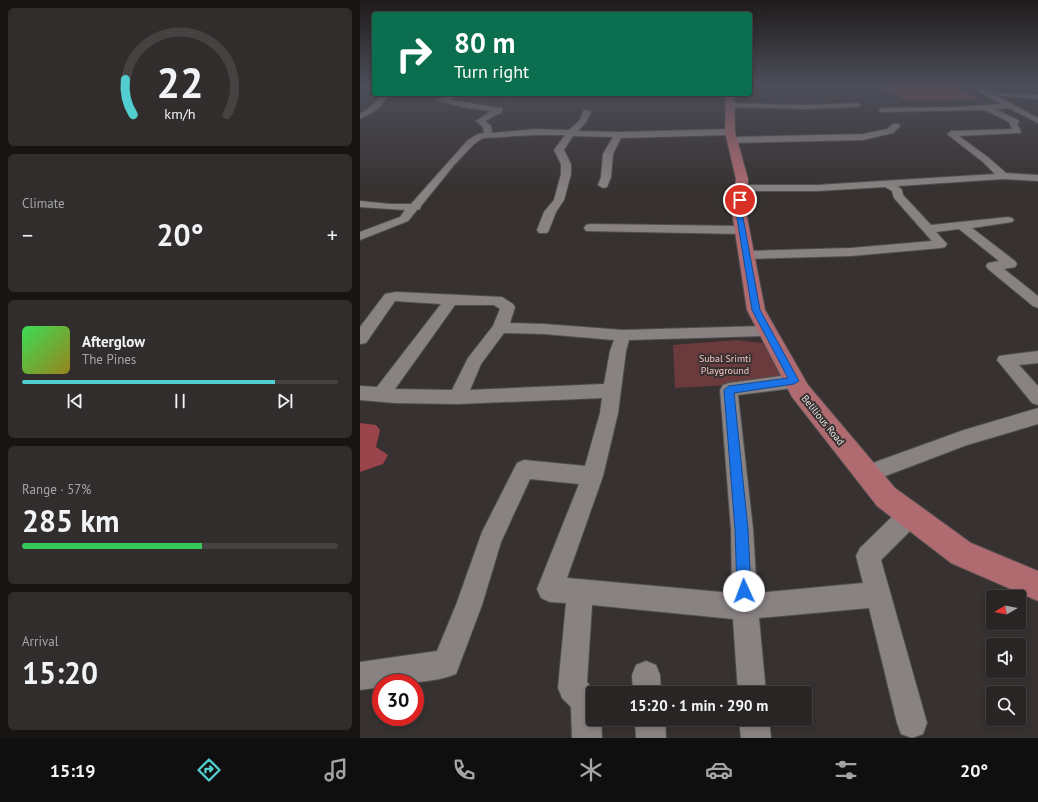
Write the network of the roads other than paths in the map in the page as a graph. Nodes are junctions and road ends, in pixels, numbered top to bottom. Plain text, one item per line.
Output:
1 (481, 120) edge
2 (583, 120) edge
3 (732, 120) edge
4 (1011, 120) edge
5 (896, 126) dead end
6 (571, 133) junction
7 (732, 133) junction
8 (488, 134) junction
9 (621, 135) junction
10 (1003, 176) junction
11 (1038, 178) edge
12 (888, 184) junction
13 (603, 185) dead end
14 (742, 188) junction
15 (360, 204) edge
16 (416, 207) junction
17 (1008, 220) dead end
18 (961, 225) junction
19 (590, 228) dead end
20 (928, 229) junction
21 (543, 230) dead end
22 (742, 230) junction
23 (360, 236) edge
24 (747, 255) junction
25 (451, 300) junction
26 (1038, 303) edge
27 (500, 328) junction
28 (767, 331) junction
29 (623, 335) junction
30 (360, 339) edge
31 (1038, 357) edge
32 (1030, 379) edge
33 (794, 381) junction
34 (611, 391) junction
35 (360, 393) edge
36 (382, 394) junction
37 (458, 397) junction
38 (1038, 398) edge
39 (1038, 416) edge
40 (867, 474) junction
41 (593, 476) junction
42 (910, 515) junction
43 (1038, 586) edge
44 (580, 591) junction
45 (878, 594) junction
46 (745, 607) junction
47 (360, 676) edge
48 (751, 686) edge
49 (912, 723) dead end
50 (650, 726) edge
51 (755, 726) edge
52 (587, 738) edge
53 (651, 738) edge
54 (756, 738) edge

1 - 8 street
2 - 6 street
3 - 7 main road, Belilious Road
4 - 10 street
5 - 7 street
6 - 8 street
6 - 9 street
6 - 21 street
7 - 9 street
7 - 14 main road, Belilious Road
8 - 16 street
9 - 13 street
10 - 11 street
10 - 12 street
12 - 14 street
12 - 20 street
14 - 22 main road, Belilious Road
15 - 16 street
16 - 23 street
17 - 18 street
18 - 20 street
18 - 26 street
19 - 22 street
20 - 24 street
22 - 24 main road, Belilious Road
24 - 28 main road, Belilious Road
25 - 27 street
25 - 30 street
25 - 36 street
27 - 29 street
27 - 37 street
28 - 29 street
28 - 33 main road, Belilious Road
29 - 34 street
31 - 32 street
32 - 38 street
33 - 40 main road, Belilious Road
33 - 46 street
34 - 37 street
34 - 41 street
35 - 36 street
36 - 37 street
39 - 40 street
40 - 42 main road, Belilious Road
41 - 44 street
41 - 47 street
42 - 43 main road, Belilious Road
42 - 45 street
44 - 46 street
44 - 52 street
45 - 46 street
45 - 49 street
46 - 48 street
50 - 53 street
51 - 54 street

